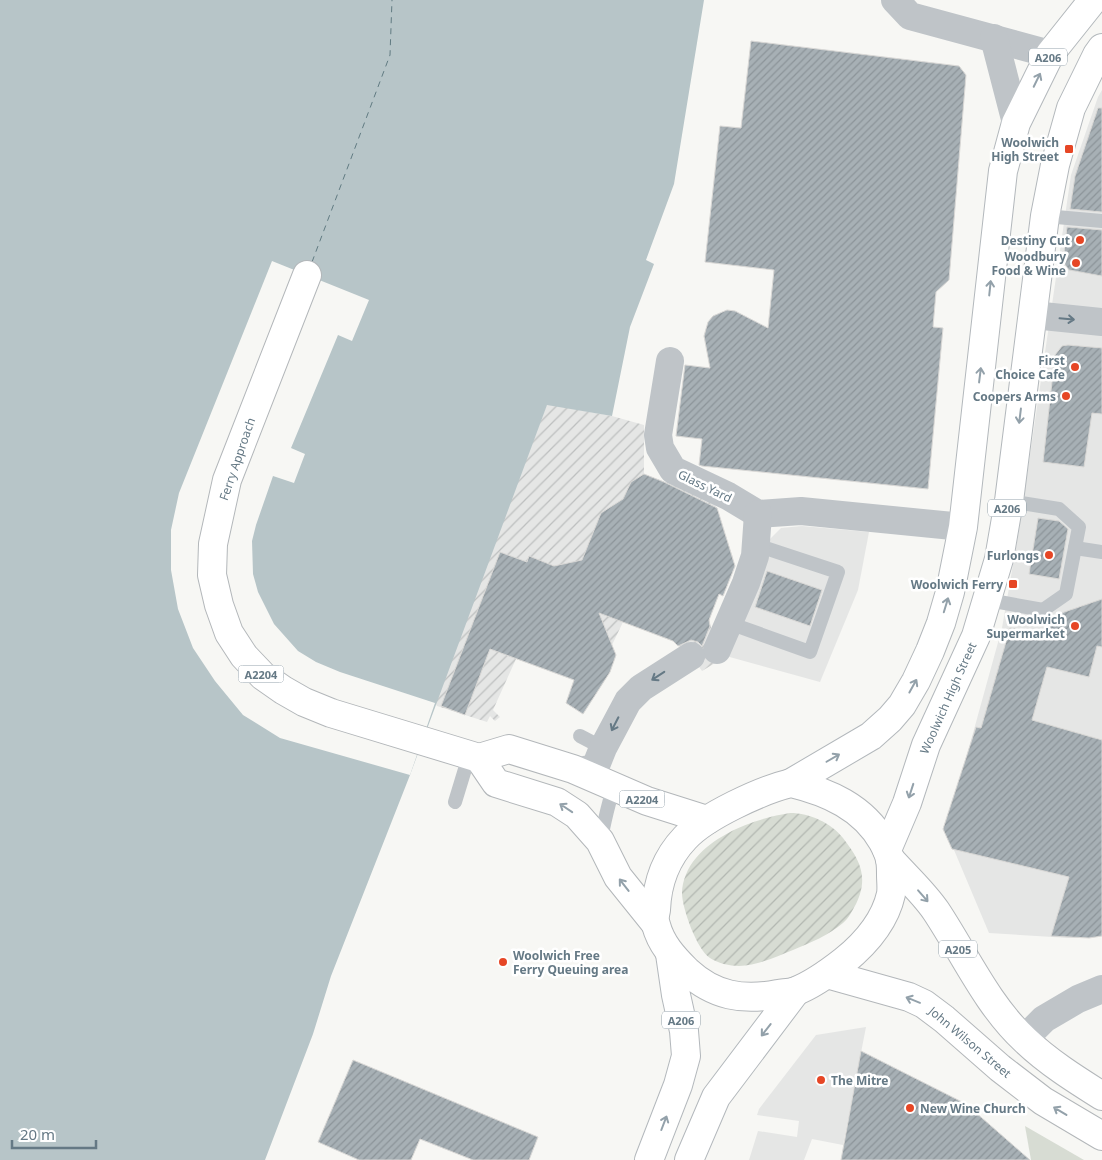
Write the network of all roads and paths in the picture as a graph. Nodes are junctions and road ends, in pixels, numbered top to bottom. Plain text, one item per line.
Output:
1 (895, 0) edge
2 (1093, 0) edge
3 (994, 38) junction
4 (1102, 48) edge
5 (1050, 54) junction
6 (1016, 124) junction
7 (1045, 216) junction
8 (1102, 220) edge
9 (307, 275) dead end
10 (1033, 316) junction
11 (1102, 322) edge
12 (670, 362) dead end
13 (1009, 501) junction
14 (758, 514) junction
15 (963, 526) junction
16 (756, 545) junction
17 (1075, 548) junction
18 (1102, 552) edge
19 (988, 600) junction
20 (728, 623) junction
21 (717, 650) dead end
22 (691, 656) dead end
23 (474, 757) junction
24 (580, 771) junction
25 (791, 783) junction
26 (614, 788) junction
27 (455, 802) dead end
28 (707, 820) junction
29 (600, 842) junction
30 (889, 855) junction
31 (655, 923) junction
32 (670, 954) junction
33 (827, 974) junction
34 (1102, 989) edge
35 (796, 991) junction
36 (1024, 1039) junction
37 (1102, 1096) edge
38 (1102, 1136) edge
39 (650, 1160) edge
40 (689, 1160) edge

1 - 3 street
2 - 5 main road, A206
3 - 5 street
3 - 6 street
4 - 7 main road, Woolwich High Street / A206
6 -> 5 main road, A206
15 -> 6 main road, A206
7 - 8 lane
7 - 10 main road, Woolwich High Street / A206
9 - 23 main road, Ferry Approach / A2204
10 -> 11 street
10 -> 13 main road, Woolwich High Street / A206
12 - 14 street, Glass Yard
13 - 17 lane
13 - 19 main road, Woolwich High Street / A206
14 - 15 street
14 - 16 street
25 -> 15 main road, A206
16 - 20 street
16 - 20 lane
17 - 18 lane
17 - 19 lane
19 -> 30 main road, Woolwich High Street / A206
20 - 21 street
22 -> 24 street
23 - 24 main road, A2204
23 - 27 lane
29 -> 23 main road
24 - 26 main road, A2204
25 - 28 main road
25 - 30 main road
26 - 28 main road, A2204
26 - 29 lane
28 - 31 main road
31 -> 29 main road
30 - 33 main road
30 -> 36 main road, A205
31 - 32 main road
32 - 35 main road
39 -> 32 main road, A206
33 - 35 main road
38 -> 33 main road, John Wilson Street
34 - 36 street
35 -> 40 main road
36 - 37 main road, A205

